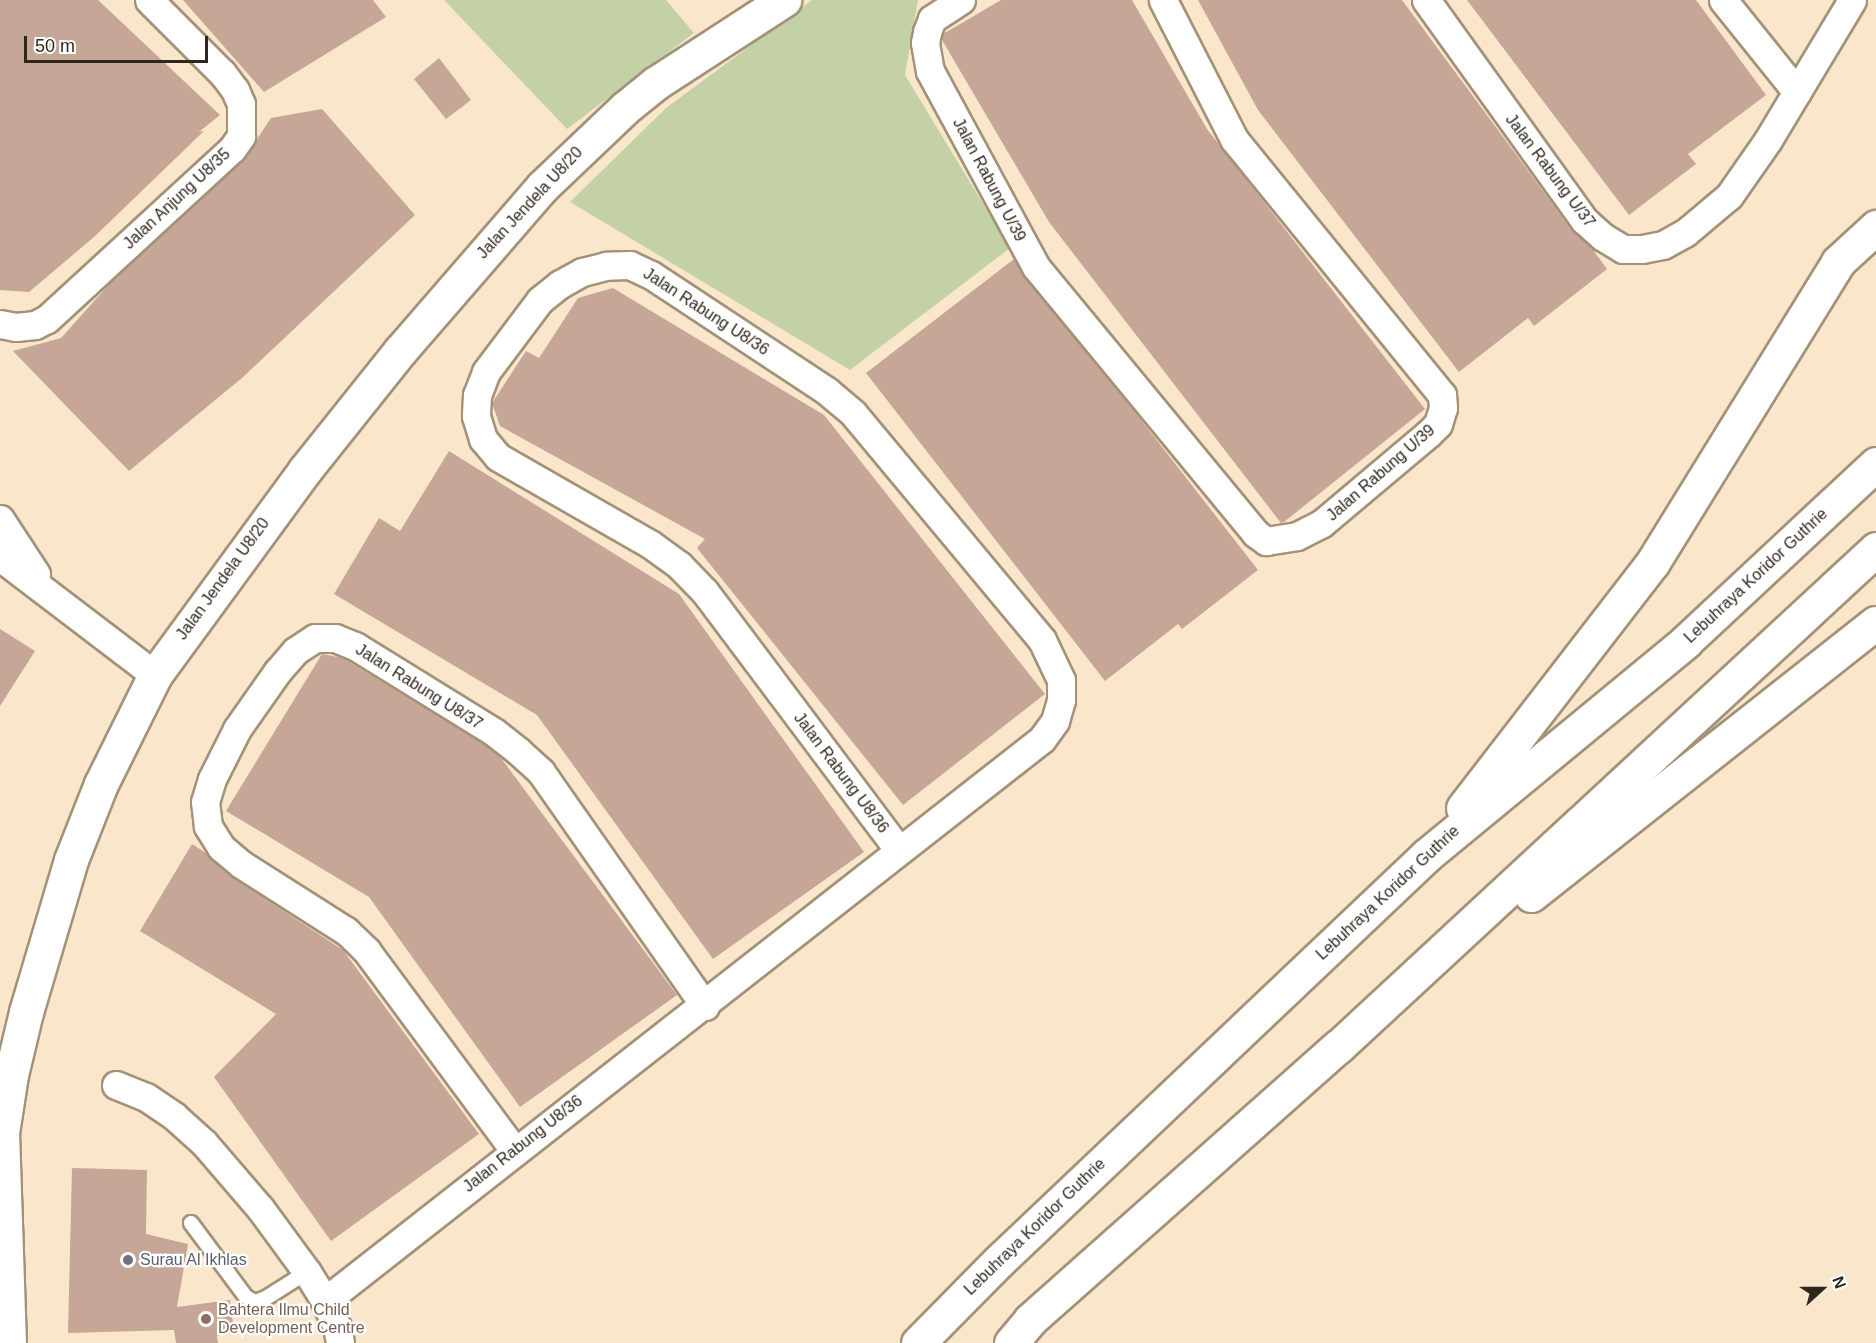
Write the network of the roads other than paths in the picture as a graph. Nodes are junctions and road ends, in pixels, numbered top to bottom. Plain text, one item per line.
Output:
1 (149, 0) edge
2 (784, 0) edge
3 (961, 0) edge
4 (1163, 0) edge
5 (1426, 0) edge
6 (1723, 0) edge
7 (1852, 0) edge
8 (1797, 92) junction
9 (1876, 226) edge
10 (0, 324) edge
11 (1876, 464) edge
12 (0, 519) edge
13 (1876, 549) edge
14 (0, 557) edge
15 (56, 598) junction
16 (1876, 623) edge
17 (155, 675) junction
18 (899, 850) junction
19 (1427, 855) junction
20 (705, 1006) junction
21 (1338, 1047) junction
22 (116, 1085) dead end
23 (1, 1133) edge
24 (514, 1150) junction
25 (191, 1224) dead end
26 (307, 1272) junction
27 (325, 1301) junction
28 (9, 1343) edge
29 (340, 1343) edge
30 (918, 1343) edge
31 (1011, 1343) edge

1 - 10 street, Jalan Anjung U8/35
2 - 17 main road, Jalan Jendela U8/20
3 - 4 street, Jalan Rabung U/39
5 - 8 street, Jalan Rabung U/37
6 - 8 street
7 - 8 street, Jalan Rabung U/37
9 - 19 main road
11 - 19 main road, Lebuhraya Koridor Guthrie
12 - 15 street
13 - 21 main road
14 - 15 street
15 - 17 street
16 - 21 main road
17 - 23 main road, Jalan Jendela U8/20
18 - 18 street, Jalan Rabung U8/36
18 - 20 street, Jalan Rabung U8/36
19 - 30 main road, Lebuhraya Koridor Guthrie
20 - 24 street, Jalan Rabung U8/36
20 - 24 street, Jalan Rabung U8/37
21 - 31 main road
22 - 26 street
23 - 28 main road, Jalan Jendela U8/20
24 - 27 street, Jalan Rabung U8/36
25 - 26 lane
26 - 27 street
27 - 29 street

